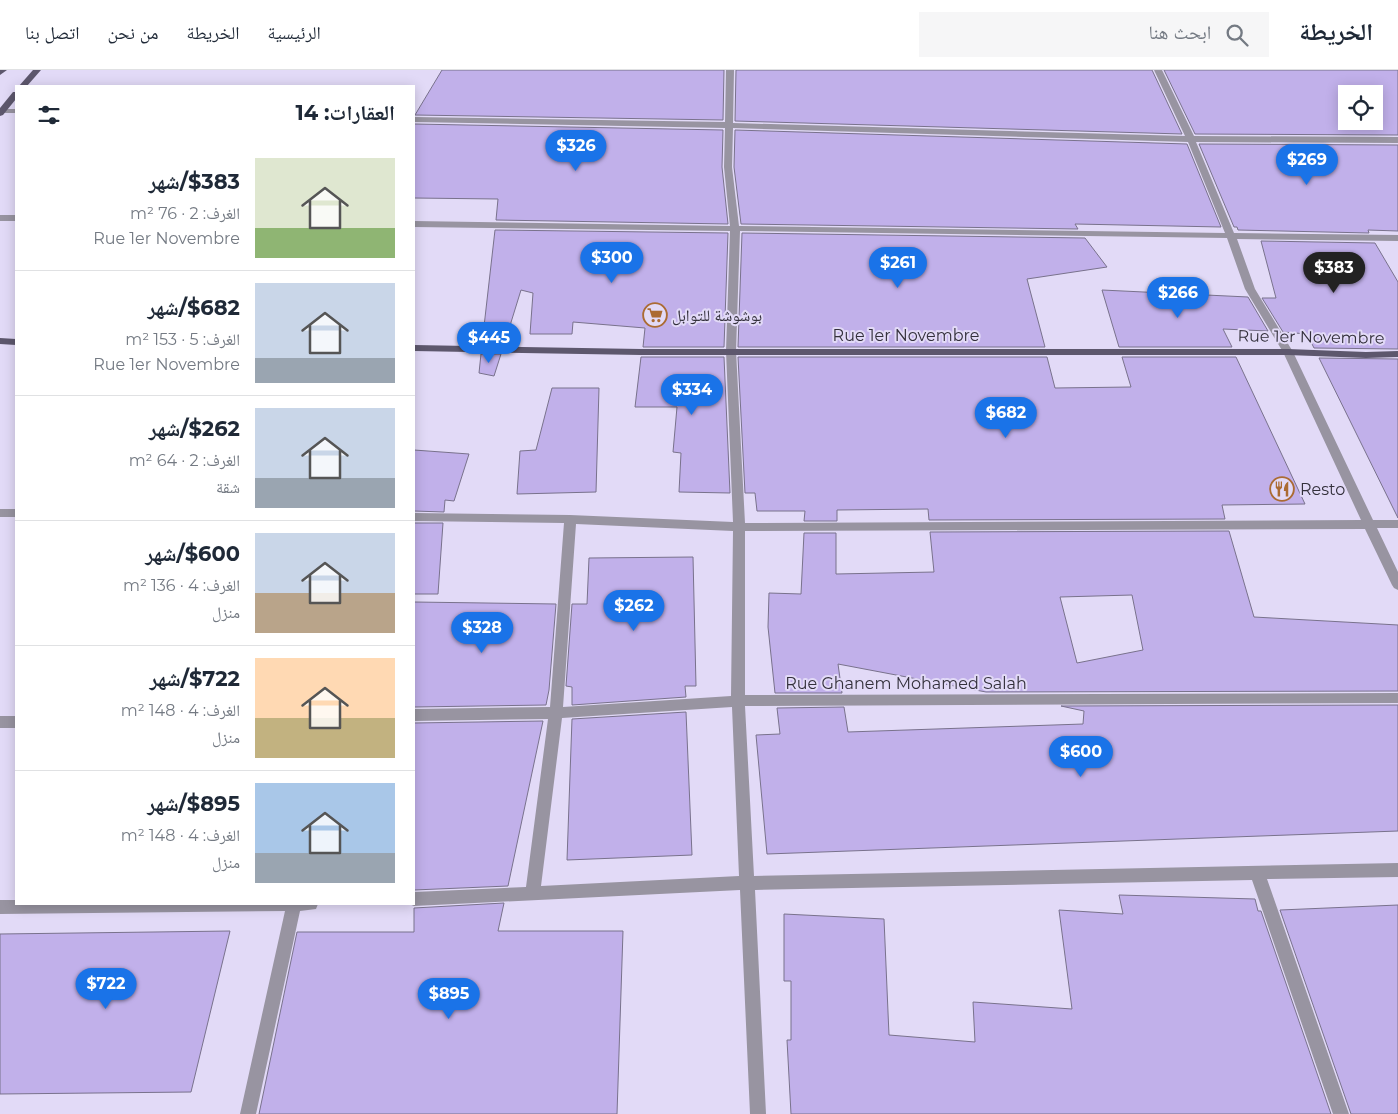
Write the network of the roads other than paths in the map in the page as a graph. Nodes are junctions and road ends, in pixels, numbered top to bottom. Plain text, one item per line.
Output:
1 (3, 70) edge
2 (37, 70) edge
3 (730, 70) edge
4 (1158, 70) edge
5 (0, 73) edge
6 (24, 85) edge
7 (15, 95) edge
8 (15, 111) edge
9 (1, 112) edge
10 (415, 119) edge
11 (728, 125) junction
12 (1191, 139) junction
13 (1398, 140) edge
14 (0, 218) edge
15 (15, 218) edge
16 (415, 224) edge
17 (735, 229) junction
18 (1231, 236) junction
19 (1398, 238) edge
20 (0, 341) edge
21 (15, 342) edge
22 (415, 348) edge
23 (731, 351) junction
24 (1288, 352) junction
25 (1398, 354) edge
26 (0, 513) edge
27 (15, 513) edge
28 (415, 517) edge
29 (570, 519) junction
30 (1369, 524) junction
31 (1398, 524) edge
32 (739, 527) junction
33 (1398, 585) edge
34 (1398, 698) edge
35 (738, 701) junction
36 (556, 713) junction
37 (415, 715) edge
38 (0, 722) edge
39 (15, 722) edge
40 (1398, 870) edge
41 (1257, 872) junction
42 (746, 883) junction
43 (532, 893) junction
44 (415, 899) edge
45 (196, 905) edge
46 (294, 905) edge
47 (0, 907) edge
48 (248, 1114) edge
49 (758, 1114) edge
50 (1341, 1114) edge

1 - 5 main road
2 - 6 main road
3 - 11 street
4 - 12 street
7 - 9 main road
8 - 9 street
10 - 11 street
11 - 12 street
11 - 17 street
12 - 13 street
12 - 18 street
14 - 15 street
16 - 17 street
17 - 18 street
17 - 23 street
18 - 19 street
18 - 24 street
20 - 21 main road
22 - 23 main road, Rue 1er Novembre
23 - 24 main road, Rue 1er Novembre
23 - 32 street
24 - 25 main road, Rue 1er Novembre
24 - 30 street
26 - 27 street
28 - 29 street
29 - 32 street
29 - 36 street
30 - 31 street
30 - 32 street
30 - 33 street
32 - 35 street
34 - 35 street, Rue Ghanem Mohamed Salah
35 - 36 street, Rue Ghanem Mohamed Salah
35 - 42 street
36 - 37 street, Rue Ghanem Mohamed Salah
36 - 43 street
38 - 39 street
40 - 41 street
41 - 42 street
41 - 50 street
42 - 43 street
42 - 49 street
43 - 44 street
45 - 47 street
46 - 48 street

